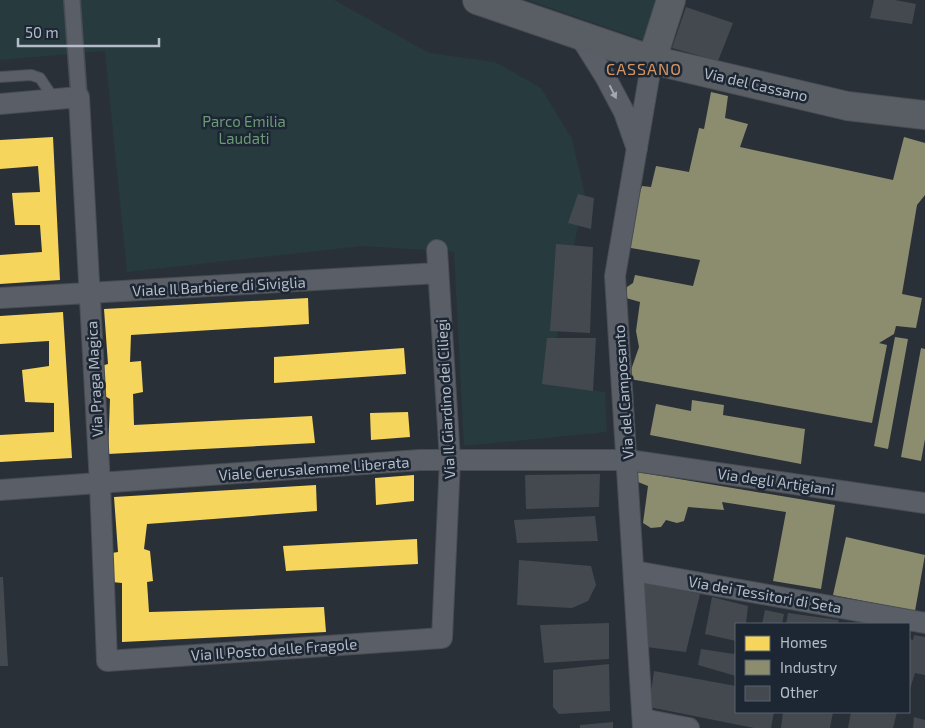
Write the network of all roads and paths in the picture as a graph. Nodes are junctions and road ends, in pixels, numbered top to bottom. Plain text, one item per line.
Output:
1 (72, 0) edge
2 (477, 0) edge
3 (671, 0) edge
4 (580, 35) junction
5 (652, 60) junction
6 (0, 77) edge
7 (79, 97) junction
8 (54, 99) junction
9 (0, 104) edge
10 (925, 115) edge
11 (637, 150) junction
12 (437, 250) dead end
13 (438, 273) junction
14 (90, 293) junction
15 (0, 298) edge
16 (450, 460) junction
17 (628, 460) junction
18 (100, 484) junction
19 (0, 490) edge
20 (925, 502) edge
21 (634, 571) junction
22 (925, 624) edge
23 (442, 638) joint
24 (107, 661) joint
25 (643, 724) edge
26 (689, 728) edge

1 - 7 street
2 - 4 main road, Via del Cassano
3 - 5 main road
4 - 5 main road, Via del Cassano
4 -> 11 street
5 - 10 main road, Via del Cassano
5 - 11 street, Via del Camposanto
6 - 8 lane
7 - 8 street
7 - 14 street, Via Praga Magica
8 - 9 street
11 - 17 street, Via del Camposanto
12 - 13 street, Via Il Giardino dei Ciliegi
13 - 14 street, Viale Il Barbiere di Siviglia
13 - 16 street, Via Il Giardino dei Ciliegi
14 - 15 street, Viale Il Barbiere di Siviglia
14 - 18 street, Via Praga Magica
16 - 17 street, Viale Gerusalemme Liberata
16 - 18 street, Viale Gerusalemme Liberata
16 - 23 street, Via Il Giardino dei Ciliegi
17 - 20 street, Via degli Artigiani
17 - 21 street, Via del Camposanto
18 - 19 street, Viale Gerusalemme Liberata
18 - 24 street, Via Praga Magica
21 - 22 street, Via dei Tessitori di Seta
21 - 25 street, Via del Camposanto
23 - 24 street, Via Il Posto delle Fragole
25 - 26 street

